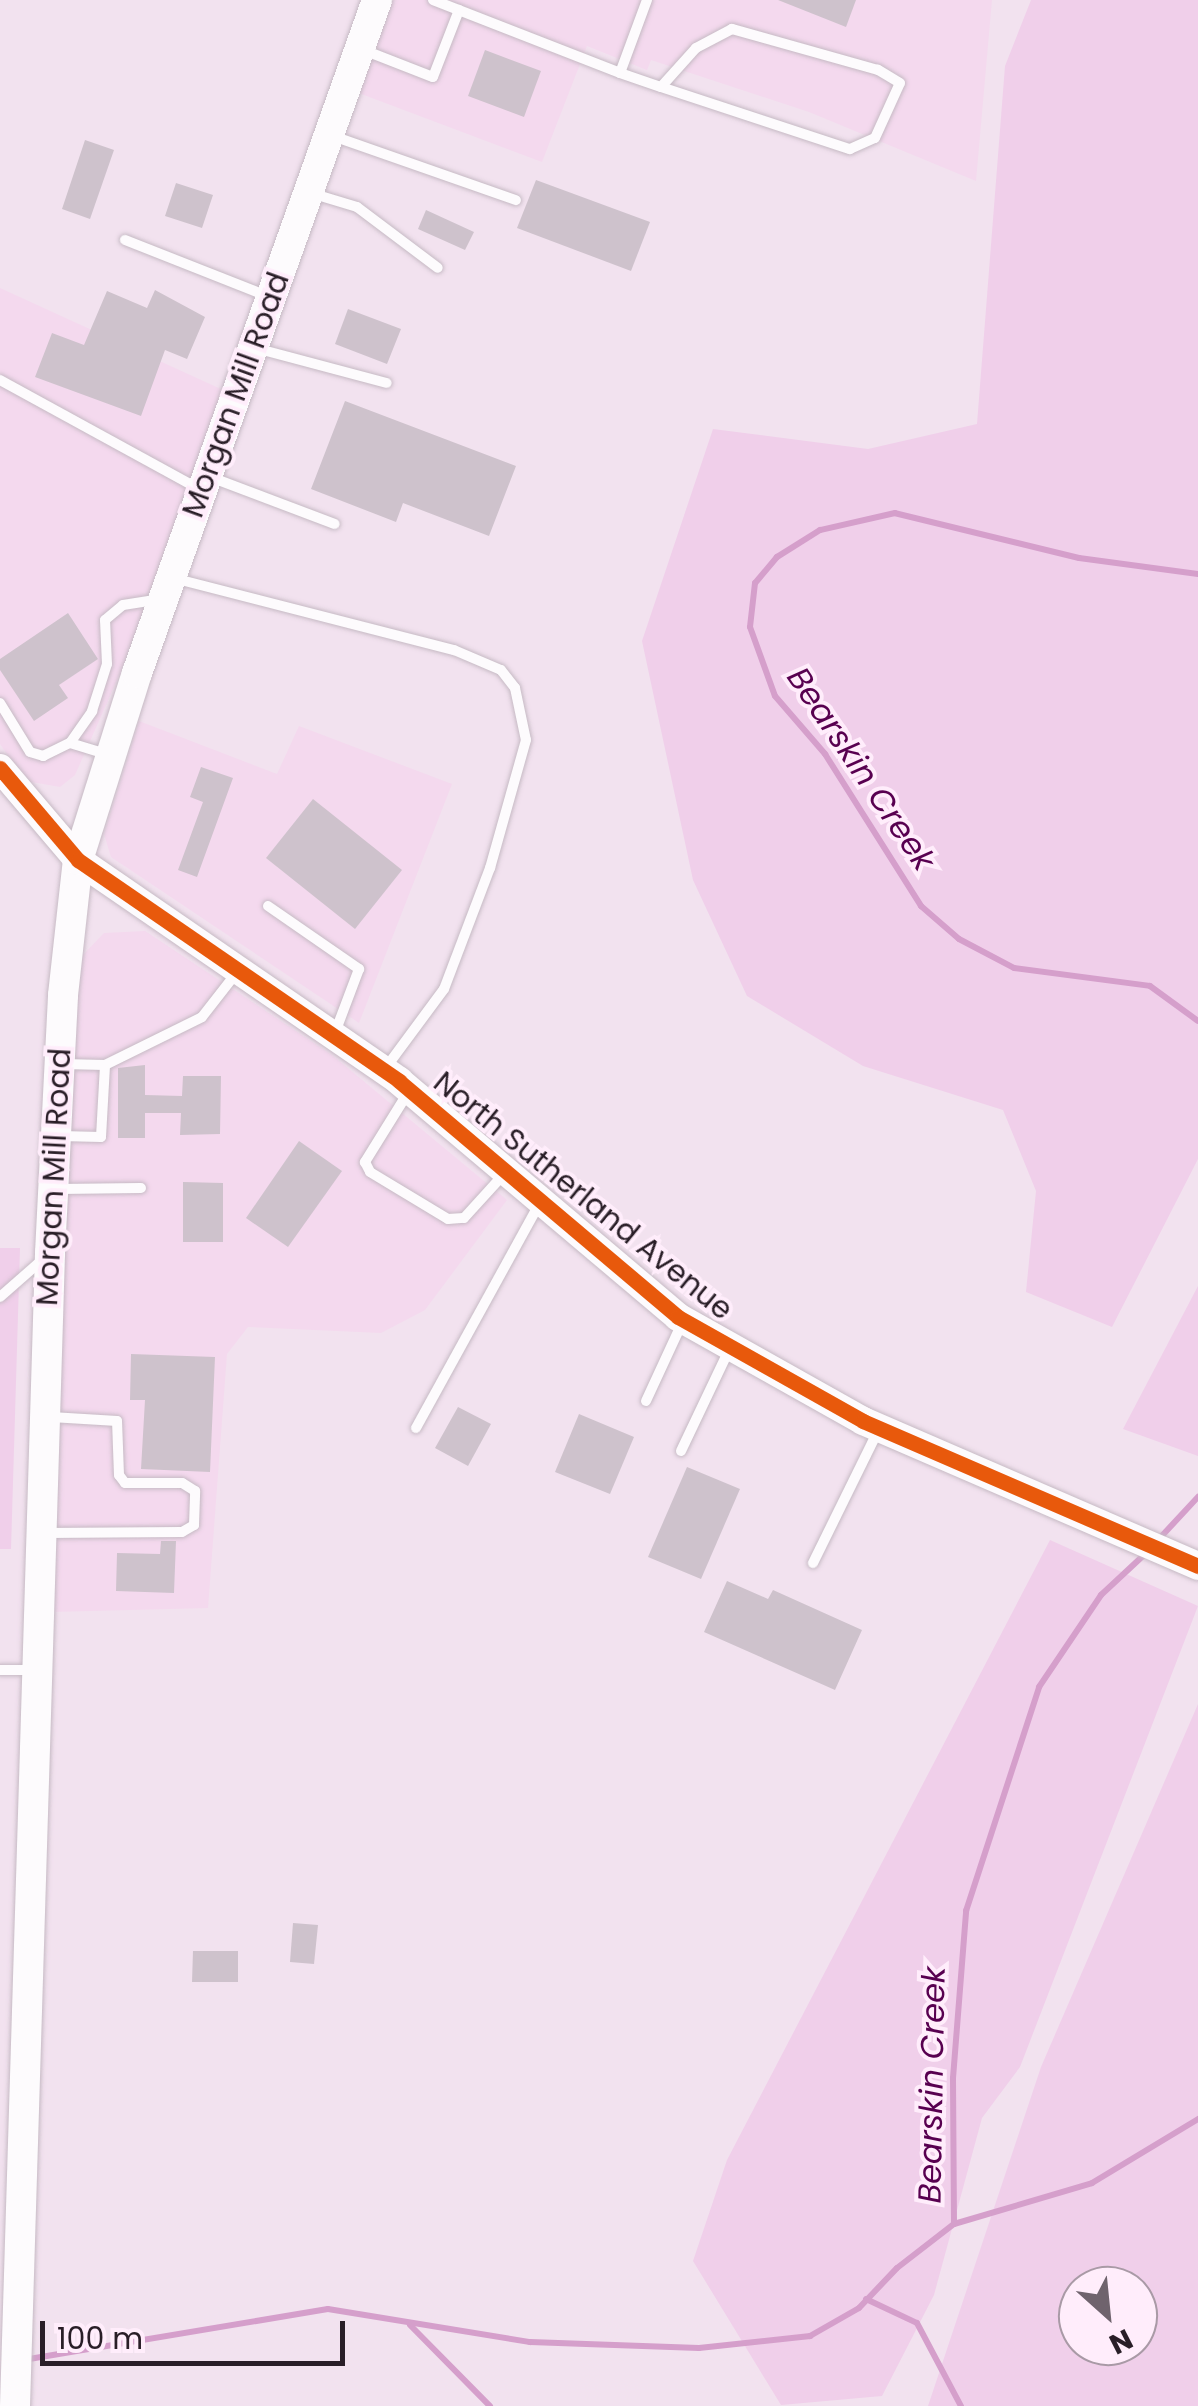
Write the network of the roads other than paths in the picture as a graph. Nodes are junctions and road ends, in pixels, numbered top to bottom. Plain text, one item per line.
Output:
1 (377, 0) edge
2 (433, 0) edge
3 (471, 0) edge
4 (648, 0) edge
5 (458, 10) junction
6 (473, 16) junction
7 (360, 48) junction
8 (620, 73) junction
9 (661, 87) junction
10 (329, 135) junction
11 (308, 192) junction
12 (516, 200) dead end
13 (125, 240) dead end
14 (438, 268) dead end
15 (271, 298) junction
16 (253, 347) junction
17 (0, 380) edge
18 (387, 383) dead end
19 (205, 483) junction
20 (335, 524) dead end
21 (167, 588) junction
22 (0, 703) edge
23 (70, 743) junction
24 (111, 756) junction
25 (0, 768) edge
26 (78, 860) junction
27 (268, 906) dead end
28 (238, 970) junction
29 (333, 1036) junction
30 (59, 1064) junction
31 (105, 1065) junction
32 (384, 1071) junction
33 (409, 1090) junction
34 (55, 1136) junction
35 (504, 1174) junction
36 (141, 1188) dead end
37 (53, 1189) junction
38 (540, 1203) junction
39 (50, 1252) junction
40 (0, 1296) edge
41 (683, 1320) junction
42 (730, 1350) junction
43 (646, 1402) dead end
44 (44, 1417) junction
45 (416, 1428) dead end
46 (879, 1428) junction
47 (681, 1451) dead end
48 (40, 1532) junction
49 (813, 1563) dead end
50 (1198, 1566) edge
51 (0, 1670) edge
52 (36, 1670) junction
53 (15, 2403) edge

1 - 7 main road, Morgan Mill Road
2 - 5 lane
3 - 6 lane
4 - 8 lane
5 - 6 lane
5 - 7 lane
6 - 8 lane
7 - 10 main road, Morgan Mill Road
8 - 9 lane
9 - 9 lane
10 - 11 main road, Morgan Mill Road
10 - 12 lane
11 - 14 lane
11 - 15 main road, Morgan Mill Road
13 - 15 lane
15 - 16 main road, Morgan Mill Road
16 - 18 lane
16 - 19 main road, Morgan Mill Road
17 - 19 lane
19 - 20 lane
19 - 21 main road, Morgan Mill Road
21 - 23 lane
21 - 24 main road, Morgan Mill Road
21 - 32 lane
22 - 23 lane
23 - 24 lane
24 - 26 main road, Morgan Mill Road
25 - 26 street, North Sutherland Avenue
26 - 28 street, North Sutherland Avenue
26 - 30 main road, Morgan Mill Road
27 - 29 lane
28 - 29 street, North Sutherland Avenue
28 - 31 lane
29 - 32 street, North Sutherland Avenue
30 - 31 lane
30 - 34 main road, Morgan Mill Road
31 - 34 lane
32 - 33 street, North Sutherland Avenue
33 - 35 street, North Sutherland Avenue
33 - 35 lane
34 - 37 main road, Morgan Mill Road
35 - 38 street, North Sutherland Avenue
36 - 37 lane
37 - 39 main road, Morgan Mill Road
38 - 41 street, North Sutherland Avenue
38 - 45 lane
39 - 40 lane
39 - 44 main road, Morgan Mill Road
41 - 42 street, North Sutherland Avenue
41 - 43 lane
42 - 46 street, North Sutherland Avenue
42 - 47 lane
44 - 48 main road, Morgan Mill Road
44 - 48 lane
46 - 49 lane
46 - 50 street, North Sutherland Avenue
48 - 52 main road, Morgan Mill Road
51 - 52 lane
52 - 53 main road, Morgan Mill Road

